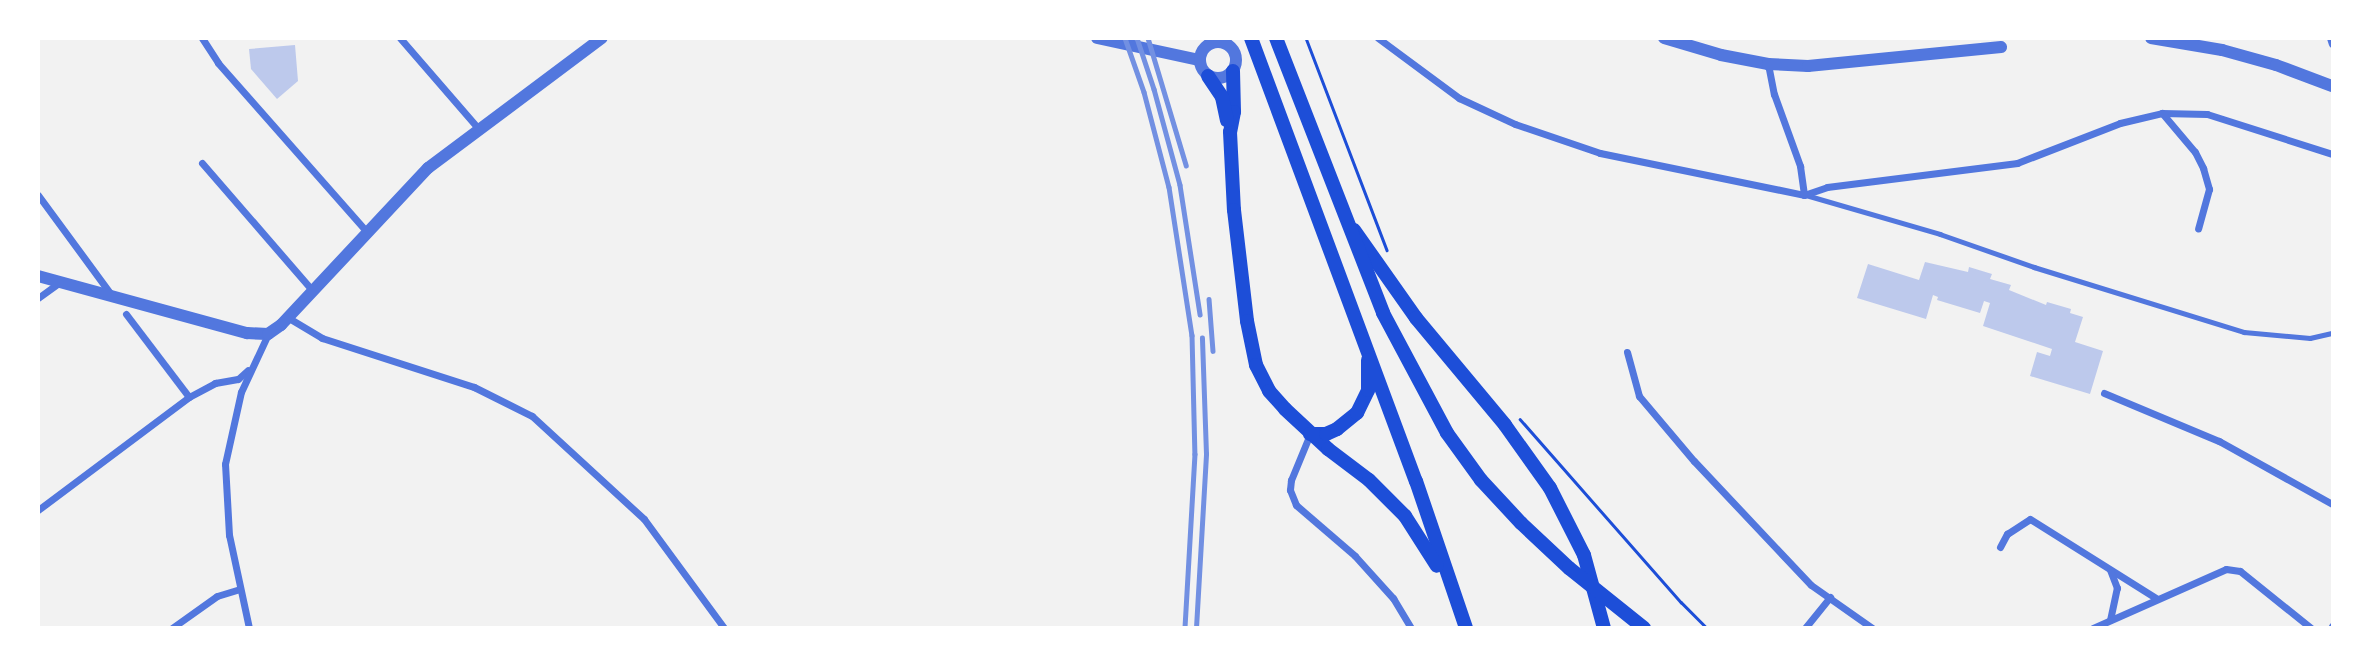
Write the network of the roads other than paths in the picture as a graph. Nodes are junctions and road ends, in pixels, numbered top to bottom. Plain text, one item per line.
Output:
1 (201, 38) edge
2 (400, 38) edge
3 (602, 38) edge
4 (1097, 38) edge
5 (1251, 38) edge
6 (1276, 38) edge
7 (1378, 38) edge
8 (1664, 38) edge
9 (2151, 38) edge
10 (2330, 38) edge
11 (1227, 42) edge
12 (2333, 44) edge
13 (2001, 47) dead end
14 (1200, 60) junction
15 (1768, 64) junction
16 (1233, 71) junction
17 (1208, 76) junction
18 (2333, 86) edge
19 (2162, 113) junction
20 (478, 128) junction
21 (1230, 132) junction
22 (2333, 154) edge
23 (202, 163) dead end
24 (38, 195) edge
25 (1804, 195) junction
26 (1348, 222) junction
27 (2198, 229) dead end
28 (367, 232) junction
29 (38, 276) edge
30 (60, 282) junction
31 (312, 290) junction
32 (110, 293) junction
33 (38, 298) edge
34 (126, 314) dead end
35 (287, 317) junction
36 (2333, 333) edge
37 (268, 334) junction
38 (1367, 348) junction
39 (1627, 352) dead end
40 (251, 367) junction
41 (2104, 393) dead end
42 (189, 397) junction
43 (1310, 434) junction
44 (2333, 504) edge
45 (38, 510) edge
46 (2000, 547) dead end
47 (2110, 569) junction
48 (240, 589) junction
49 (1830, 597) junction
50 (2156, 598) junction
51 (2109, 620) junction
52 (1463, 621) edge
53 (172, 628) edge
54 (249, 628) edge
55 (724, 628) edge
56 (1411, 628) edge
57 (1604, 628) edge
58 (1644, 628) edge
59 (1805, 628) edge
60 (1872, 628) edge
61 (2094, 628) edge
62 (2311, 628) edge

1 - 28 street
2 - 20 street
3 - 20 street
4 - 14 street
5 - 38 main road
6 - 26 main road
7 - 25 street
8 - 15 street
9 - 18 street
10 - 12 street
11 - 14 street
11 - 16 street
13 - 15 street
14 - 17 street
15 - 25 street
16 - 17 street
16 - 21 main road
17 - 21 main road
19 - 22 street
19 - 25 street
19 - 27 street
20 - 28 street
21 - 43 main road
23 - 31 street
24 - 32 street
25 - 36 lane
26 - 57 main road
26 - 58 main road
28 - 31 street
29 - 30 street
30 - 32 street
30 - 33 street
31 - 35 street
32 - 37 street
34 - 42 street
35 - 37 street
35 - 55 street
37 - 40 street
38 - 43 main road
38 - 52 main road
39 - 49 street
40 - 42 street
40 - 48 street
41 - 44 street
42 - 45 street
43 - 52 main road
43 - 56 street
46 - 47 street
47 - 50 street
47 - 51 street
48 - 53 street
48 - 54 street
49 - 59 street
49 - 60 street
50 - 51 street
50 - 62 street
51 - 61 street

